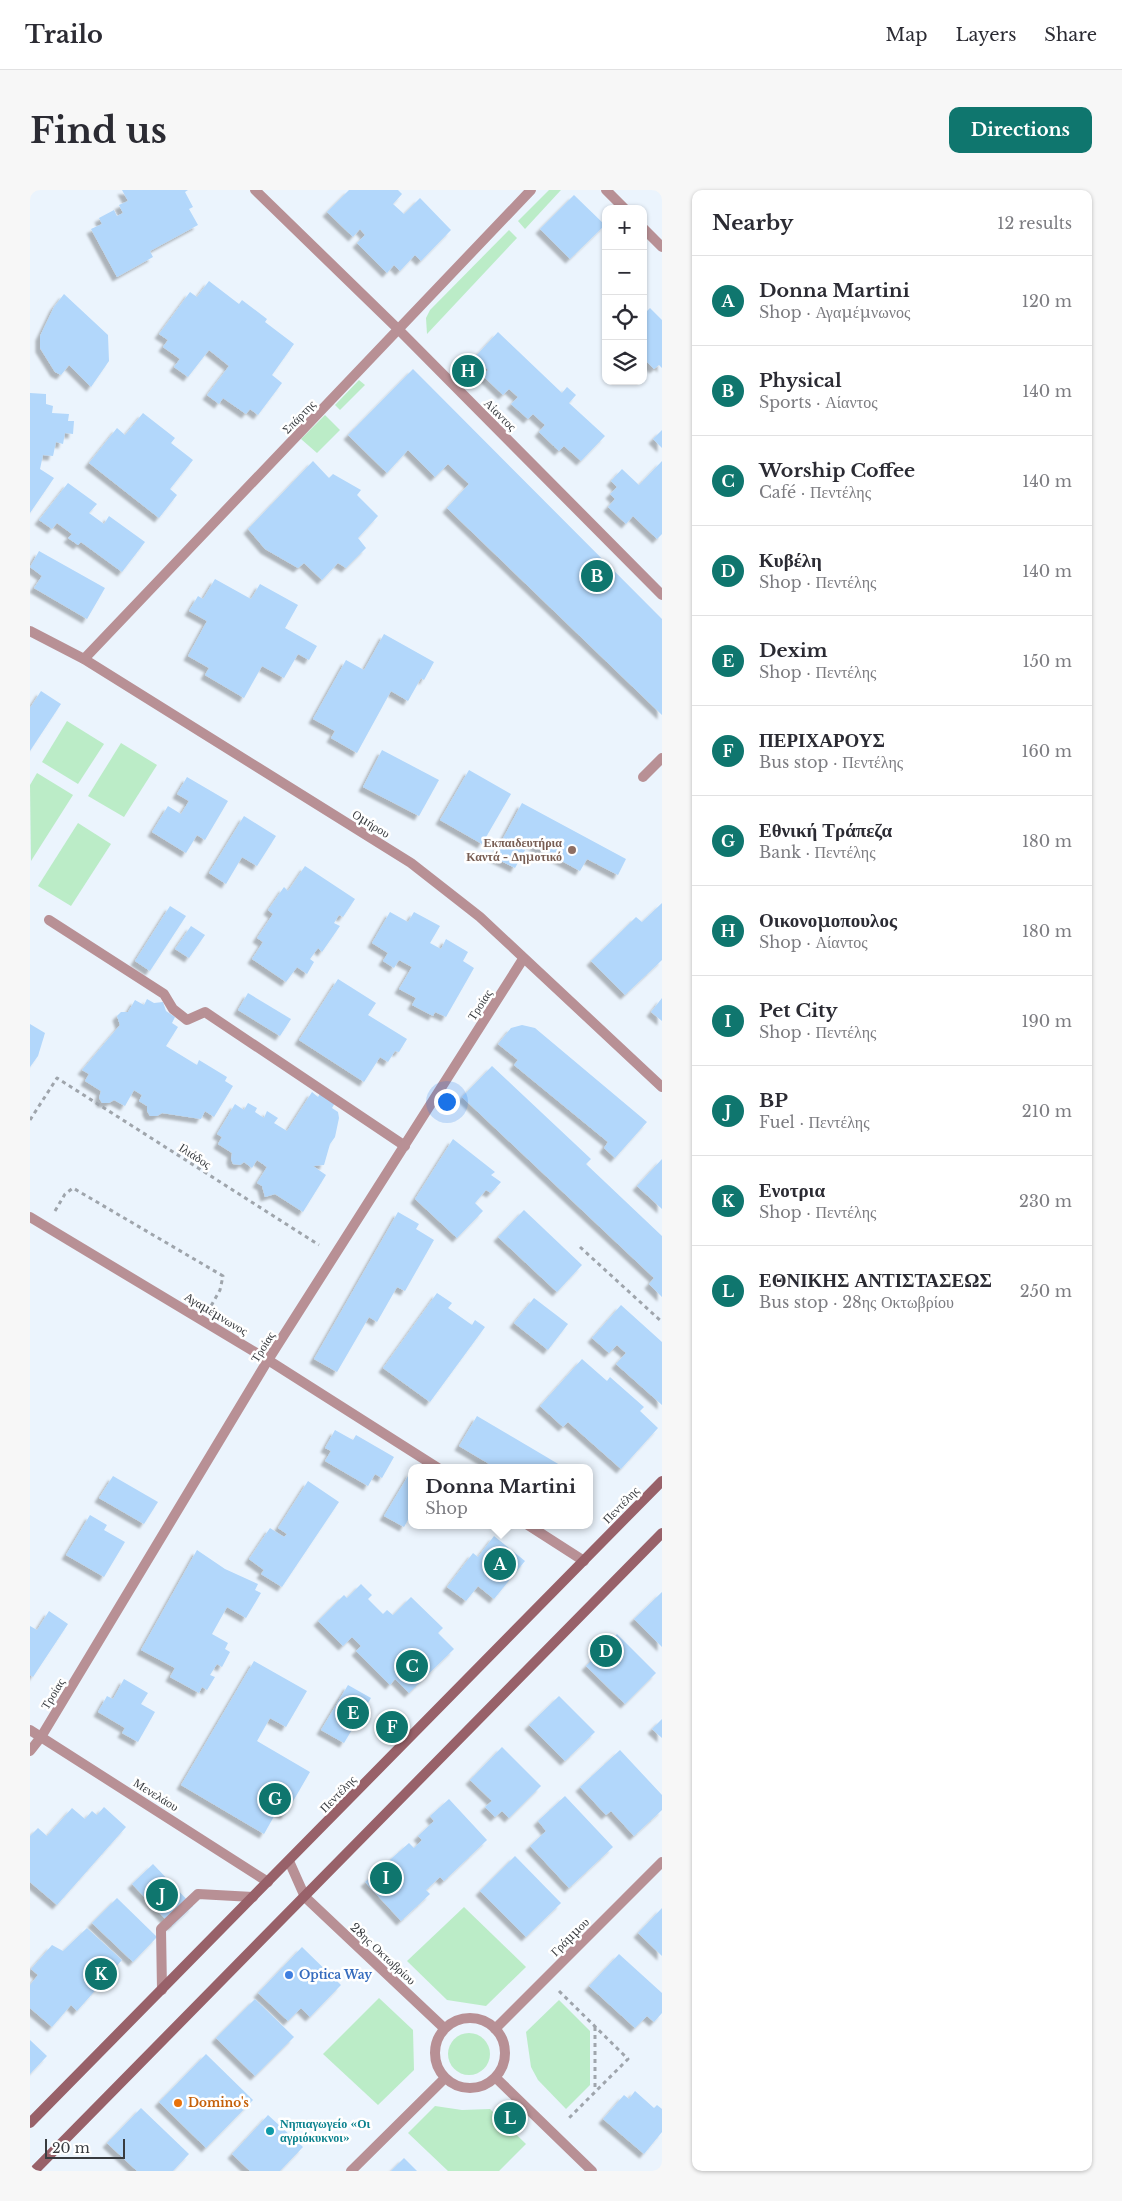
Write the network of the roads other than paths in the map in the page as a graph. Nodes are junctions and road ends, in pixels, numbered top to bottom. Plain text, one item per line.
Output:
1 (255, 190) edge
2 (531, 190) edge
3 (606, 190) edge
4 (621, 205) edge
5 (647, 232) edge
6 (662, 247) edge
7 (399, 330) junction
8 (662, 595) edge
9 (30, 631) edge
10 (84, 659) junction
11 (662, 758) edge
12 (643, 777) dead end
13 (50, 920) dead end
14 (523, 959) junction
15 (662, 1087) edge
16 (405, 1146) junction
17 (30, 1217) edge
18 (268, 1360) junction
19 (432, 1464) edge
20 (662, 1480) edge
21 (534, 1529) edge
22 (662, 1533) edge
23 (584, 1561) junction
24 (30, 1730) edge
25 (41, 1737) junction
26 (30, 1751) edge
27 (289, 1861) junction
28 (662, 1862) edge
29 (268, 1882) junction
30 (253, 1897) junction
31 (305, 1897) junction
32 (162, 1990) junction
33 (444, 2028) junction
34 (496, 2029) junction
35 (444, 2078) junction
36 (496, 2078) junction
37 (30, 2123) edge
38 (34, 2171) edge
39 (351, 2171) edge
40 (592, 2171) edge

1 - 7 street, Αίαντος
2 - 7 street, Σπάρτης
3 - 4 street
5 - 6 street
7 - 8 street, Αίαντος
7 - 10 street, Σπάρτης
9 - 10 street, Ομήρου
10 - 14 street, Ομήρου
11 - 12 street
13 - 16 street
14 - 15 street, Ομήρου
14 - 16 street, Τροίας
16 - 18 street, Τροίας
17 - 18 street, Αγαμέμνωνος
18 - 19 street, Αγαμέμνωνος
18 - 25 street, Τροίας
20 - 23 main road, Πεντέλης
21 - 23 street
22 - 31 main road
23 - 27 main road, Πεντέλης
24 - 25 street, Μενελάου
25 - 26 street, Τροίας
25 - 29 street, Μενελάου
27 - 29 main road, Πεντέλης
27 - 31 street
28 - 34 street, Γράμμου
29 - 30 main road, Πεντέλης
30 - 32 main road, Πεντέλης
30 - 32 street
31 - 33 street, 28ης Οκτωβρίου
31 - 38 main road
32 - 37 main road, Πεντέλης
33 - 34 street
33 - 35 street
34 - 36 street
35 - 36 street
35 - 39 street
36 - 40 street

